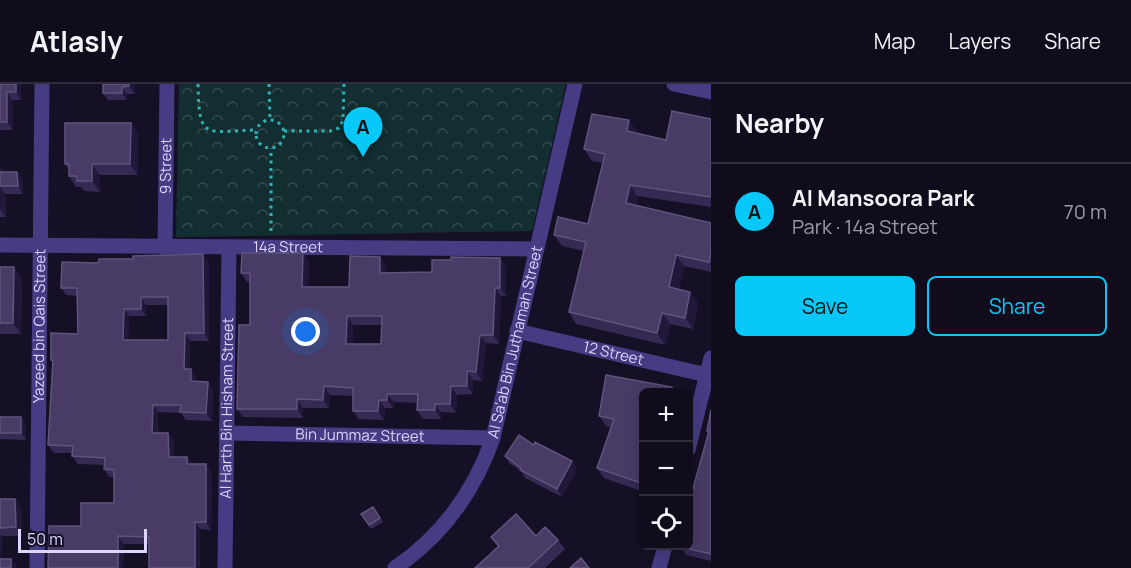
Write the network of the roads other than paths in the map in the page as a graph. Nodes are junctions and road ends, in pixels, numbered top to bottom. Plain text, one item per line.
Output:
1 (42, 84) edge
2 (167, 84) edge
3 (574, 84) edge
4 (674, 84) edge
5 (711, 92) edge
6 (0, 245) edge
7 (41, 246) junction
8 (165, 247) junction
9 (230, 247) junction
10 (536, 249) junction
11 (517, 331) junction
12 (711, 358) edge
13 (709, 376) edge
14 (226, 433) junction
15 (493, 438) junction
16 (690, 442) edge
17 (664, 550) edge
18 (37, 568) edge
19 (225, 568) edge
20 (394, 568) edge
21 (659, 568) edge

1 - 7 street, Yazeed bin Qais Street
2 - 8 street, 9 Street
3 - 10 street, Al Sa'ab Bin Juthamah Street
4 - 5 street
6 - 7 street, 14a Street
7 - 8 street, 14a Street
7 - 18 street, Yazeed bin Qais Street
8 - 9 street, 14a Street
9 - 10 street, 14a Street
9 - 14 street, Al Harth Bin Hisham Street
10 - 11 street, Al Sa'ab Bin Juthamah Street
11 - 13 street, 12 Street
11 - 15 street, Al Sa'ab Bin Juthamah Street
12 - 13 street
13 - 16 street
14 - 15 street, Bin Jummaz Street
14 - 19 street, Al Harth Bin Hisham Street
15 - 20 street, Al Sa'ab Bin Juthamah Street
17 - 21 street

